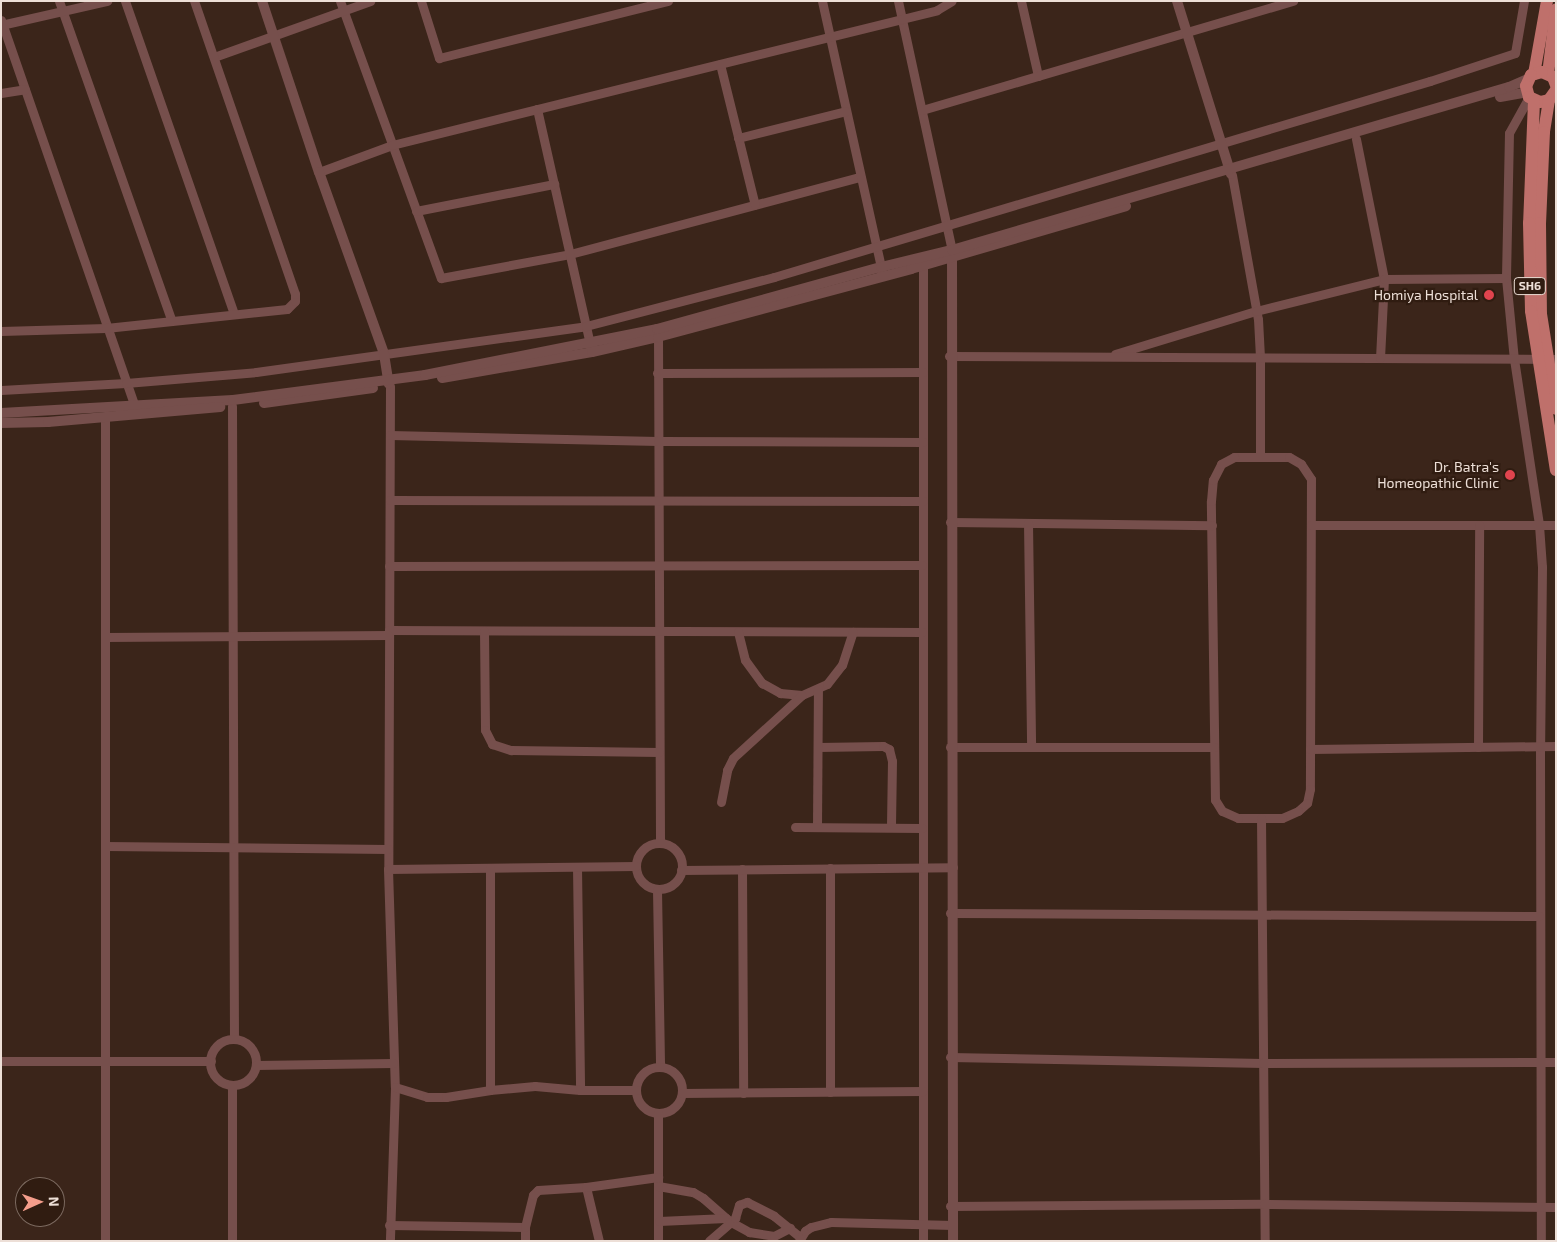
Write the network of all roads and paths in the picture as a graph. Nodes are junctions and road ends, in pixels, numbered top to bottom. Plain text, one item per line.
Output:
1 (59, 1) edge
2 (107, 1) edge
3 (125, 1) edge
4 (194, 1) edge
5 (262, 1) edge
6 (340, 1) edge
7 (370, 1) edge
8 (421, 1) edge
9 (668, 1) edge
10 (822, 1) edge
11 (898, 1) edge
12 (952, 1) edge
13 (1021, 1) edge
14 (1177, 1) edge
15 (1293, 1) edge
16 (1524, 1) edge
17 (1547, 1) edge
18 (1556, 9) edge
19 (344, 10) junction
20 (63, 12) junction
21 (902, 19) junction
22 (2, 23) edge
23 (1187, 33) junction
24 (274, 35) junction
25 (830, 37) junction
26 (214, 57) junction
27 (720, 64) junction
28 (1038, 76) junction
29 (1531, 76) junction
30 (1554, 81) edge
31 (25, 89) junction
32 (1, 93) edge
33 (1554, 94) edge
34 (1530, 97) junction
35 (537, 109) junction
36 (846, 110) junction
37 (922, 110) junction
38 (738, 138) junction
39 (1356, 139) junction
40 (1222, 142) junction
41 (392, 145) junction
42 (319, 172) junction
43 (1231, 172) junction
44 (860, 177) junction
45 (554, 184) junction
46 (755, 205) junction
47 (416, 211) junction
48 (947, 224) junction
49 (875, 246) junction
50 (950, 252) junction
51 (570, 254) junction
52 (923, 266) junction
53 (882, 272) junction
54 (1506, 278) junction
55 (1384, 279) junction
56 (1256, 311) junction
57 (234, 314) junction
58 (172, 321) junction
59 (586, 326) junction
60 (106, 328) junction
61 (1, 331) edge
62 (658, 338) junction
63 (591, 347) junction
64 (384, 354) junction
65 (951, 356) junction
66 (1105, 356) junction
67 (1260, 357) junction
68 (1380, 358) junction
69 (1514, 359) junction
70 (1546, 359) edge
71 (923, 372) junction
72 (657, 373) junction
73 (126, 383) junction
74 (389, 383) junction
75 (1, 390) edge
76 (232, 406) junction
77 (1556, 409) edge
78 (136, 411) junction
79 (1, 413) edge
80 (105, 418) junction
81 (1, 423) edge
82 (390, 436) junction
83 (658, 441) junction
84 (923, 442) junction
85 (1260, 457) junction
86 (1556, 470) edge
87 (390, 500) junction
88 (658, 501) junction
89 (923, 501) junction
90 (952, 522) junction
91 (1028, 523) junction
92 (1212, 525) junction
93 (1310, 525) junction
94 (1479, 525) junction
95 (1540, 525) junction
96 (1556, 525) edge
97 (658, 565) junction
98 (390, 566) junction
99 (922, 566) junction
100 (484, 631) junction
101 (659, 632) junction
102 (738, 632) junction
103 (853, 632) junction
104 (922, 632) junction
105 (388, 633) junction
106 (233, 636) junction
107 (105, 637) junction
108 (818, 689) junction
109 (802, 695) junction
110 (1556, 746) edge
111 (952, 747) junction
112 (1030, 747) junction
113 (1214, 747) junction
114 (1478, 747) junction
115 (1540, 747) junction
116 (818, 748) junction
117 (1310, 749) junction
118 (659, 752) junction
119 (721, 802) dead end
120 (1261, 818) junction
121 (817, 826) junction
122 (795, 827) dead end
123 (891, 828) junction
124 (922, 828) junction
125 (660, 843) junction
126 (105, 846) junction
127 (234, 847) junction
128 (388, 849) junction
129 (636, 866) junction
130 (577, 867) junction
131 (952, 867) junction
132 (490, 868) junction
133 (830, 868) junction
134 (922, 868) junction
135 (388, 869) junction
136 (742, 869) junction
137 (682, 870) junction
138 (657, 890) junction
139 (952, 913) junction
140 (1262, 914) junction
141 (1539, 916) junction
142 (234, 1038) junction
143 (952, 1057) junction
144 (1, 1060) edge
145 (105, 1061) junction
146 (210, 1062) junction
147 (1542, 1062) junction
148 (1556, 1062) edge
149 (393, 1063) junction
150 (1263, 1063) junction
151 (256, 1065) junction
152 (660, 1067) junction
153 (232, 1085) junction
154 (395, 1087) junction
155 (490, 1090) junction
156 (580, 1090) junction
157 (636, 1090) junction
158 (923, 1091) junction
159 (830, 1092) junction
160 (682, 1093) junction
161 (743, 1093) junction
162 (658, 1114) junction
163 (658, 1181) junction
164 (586, 1187) junction
165 (1264, 1204) junction
166 (952, 1206) junction
167 (1541, 1207) junction
168 (1556, 1207) edge
169 (728, 1220) junction
170 (659, 1221) junction
171 (390, 1225) junction
172 (923, 1225) junction
173 (952, 1225) junction
174 (525, 1227) junction
175 (790, 1228) junction
176 (760, 1238) edge
177 (800, 1239) edge
178 (104, 1241) edge
179 (232, 1241) edge
180 (390, 1241) edge
181 (525, 1241) edge
182 (598, 1241) edge
183 (658, 1241) edge
184 (709, 1241) edge
185 (923, 1241) edge
186 (952, 1241) edge
187 (1265, 1241) edge
188 (1541, 1241) edge

1 - 20 street
2 - 20 street
3 - 57 street
4 - 26 street
5 - 24 street
6 - 19 street
7 - 19 street
8 - 9 street
10 - 25 street
11 - 21 street
12 - 21 street
13 - 28 street
14 - 23 street
15 - 23 street
16 - 40 street
17 - 29 main road, SH6
18 - 30 main road
19 - 24 street
19 - 41 street
20 - 22 street
20 - 58 street
21 - 25 street
21 - 37 street
22 - 31 street
23 - 28 street
23 - 40 street
24 - 26 street
24 - 42 street
25 - 27 street
25 - 36 street
26 - 57 street
27 - 35 street
27 - 38 street
28 - 37 street
29 - 30 main road
29 - 34 main road, SH6
29 - 43 street
31 - 32 street
31 - 60 street
33 - 34 main road, SH6
33 - 70 main road, SH6
34 - 39 street
34 - 54 street
34 - 70 main road, SH6
35 - 41 street
35 - 45 street
36 - 38 street
36 - 44 street
37 - 48 street
38 - 46 street
39 - 43 street
39 - 55 street
40 - 43 street
40 - 48 street
41 - 42 street
41 - 47 street
42 - 64 street
43 - 50 street
43 - 56 street
44 - 46 street
44 - 49 street
45 - 47 street
45 - 51 street
46 - 51 street
47 - 51 street
48 - 49 street
48 - 50 street
49 - 53 street
49 - 59 street
50 - 52 street
50 - 53 street
50 - 65 street
51 - 59 street
52 - 53 street
52 - 71 street
53 - 62 street
53 - 63 street
54 - 55 street
54 - 69 street
55 - 56 street
55 - 68 street
56 - 66 street
56 - 67 street
57 - 58 street
58 - 60 street
59 - 63 street
59 - 64 street
60 - 61 street
60 - 73 street
62 - 63 street
62 - 72 street
63 - 74 street
64 - 73 street
64 - 74 street
65 - 66 street
65 - 90 street
66 - 67 street
67 - 68 street
67 - 85 street
68 - 69 street
69 - 70 street
69 - 95 street
70 - 77 main road, SH6
70 - 86 main road, SH6
71 - 72 street
71 - 84 street
72 - 83 street
73 - 75 street
73 - 78 street
74 - 76 street
74 - 78 street
74 - 82 street
76 - 78 street
76 - 106 street
78 - 79 street
78 - 80 street
80 - 81 street
80 - 107 street
82 - 83 street
82 - 87 street
83 - 84 street
83 - 88 street
84 - 89 street
85 - 92 street
85 - 93 street
87 - 88 street
87 - 98 street
88 - 89 street
88 - 97 street
89 - 99 street
90 - 91 street
90 - 111 street
91 - 92 street
91 - 112 street
92 - 113 street
93 - 94 street
93 - 117 street
94 - 95 street
94 - 114 street
95 - 96 street
95 - 115 street
97 - 98 street
97 - 99 street
97 - 101 street
98 - 105 street
99 - 104 street
100 - 101 street
100 - 105 street
100 - 118 street
101 - 102 street
101 - 118 street
102 - 103 street
102 - 109 street
103 - 104 street
103 - 108 street
104 - 124 street
105 - 106 street
105 - 128 street
106 - 107 street
106 - 127 street
107 - 126 street
108 - 109 street
108 - 116 street
109 - 119 street
110 - 115 street
111 - 112 street
111 - 131 street
112 - 113 street
113 - 120 street
114 - 115 street
114 - 117 street
115 - 141 street
116 - 121 street
116 - 123 street
117 - 120 street
118 - 125 street
120 - 140 street
121 - 122 street
121 - 123 street
123 - 124 street
124 - 134 street
125 - 129 street
125 - 137 street
126 - 127 street
126 - 145 street
127 - 128 street
127 - 142 street
128 - 135 street
129 - 130 street
129 - 138 street
130 - 132 street
130 - 156 street
131 - 134 street
131 - 139 street
132 - 135 street
132 - 155 street
133 - 134 street
133 - 136 street
133 - 159 street
134 - 158 street
135 - 149 street
136 - 137 street
136 - 161 street
137 - 138 street
138 - 152 street
139 - 140 street
139 - 143 street
140 - 141 street
140 - 150 street
141 - 147 street
142 - 146 street
142 - 151 street
143 - 150 street
143 - 166 street
144 - 145 street
145 - 146 street
145 - 178 street
146 - 153 street
147 - 148 street
147 - 150 street
147 - 167 street
149 - 151 street
149 - 154 street
150 - 165 street
151 - 153 street
152 - 157 street
152 - 160 street
153 - 179 street
154 - 155 street
154 - 171 street
155 - 156 street
156 - 157 street
157 - 162 street
158 - 159 street
158 - 172 street
159 - 161 street
160 - 161 street
160 - 162 street
162 - 163 street
163 - 164 street
163 - 169 street
163 - 170 street
164 - 174 street
164 - 182 street
165 - 166 street
165 - 167 street
165 - 187 street
166 - 173 street
167 - 168 street
167 - 188 street
169 - 170 street
169 - 175 street
169 - 176 street
169 - 184 street
170 - 183 street
171 - 174 street
171 - 180 street
172 - 173 street
172 - 177 street
172 - 185 street
173 - 186 street
174 - 181 street
175 - 176 street
175 - 177 street

